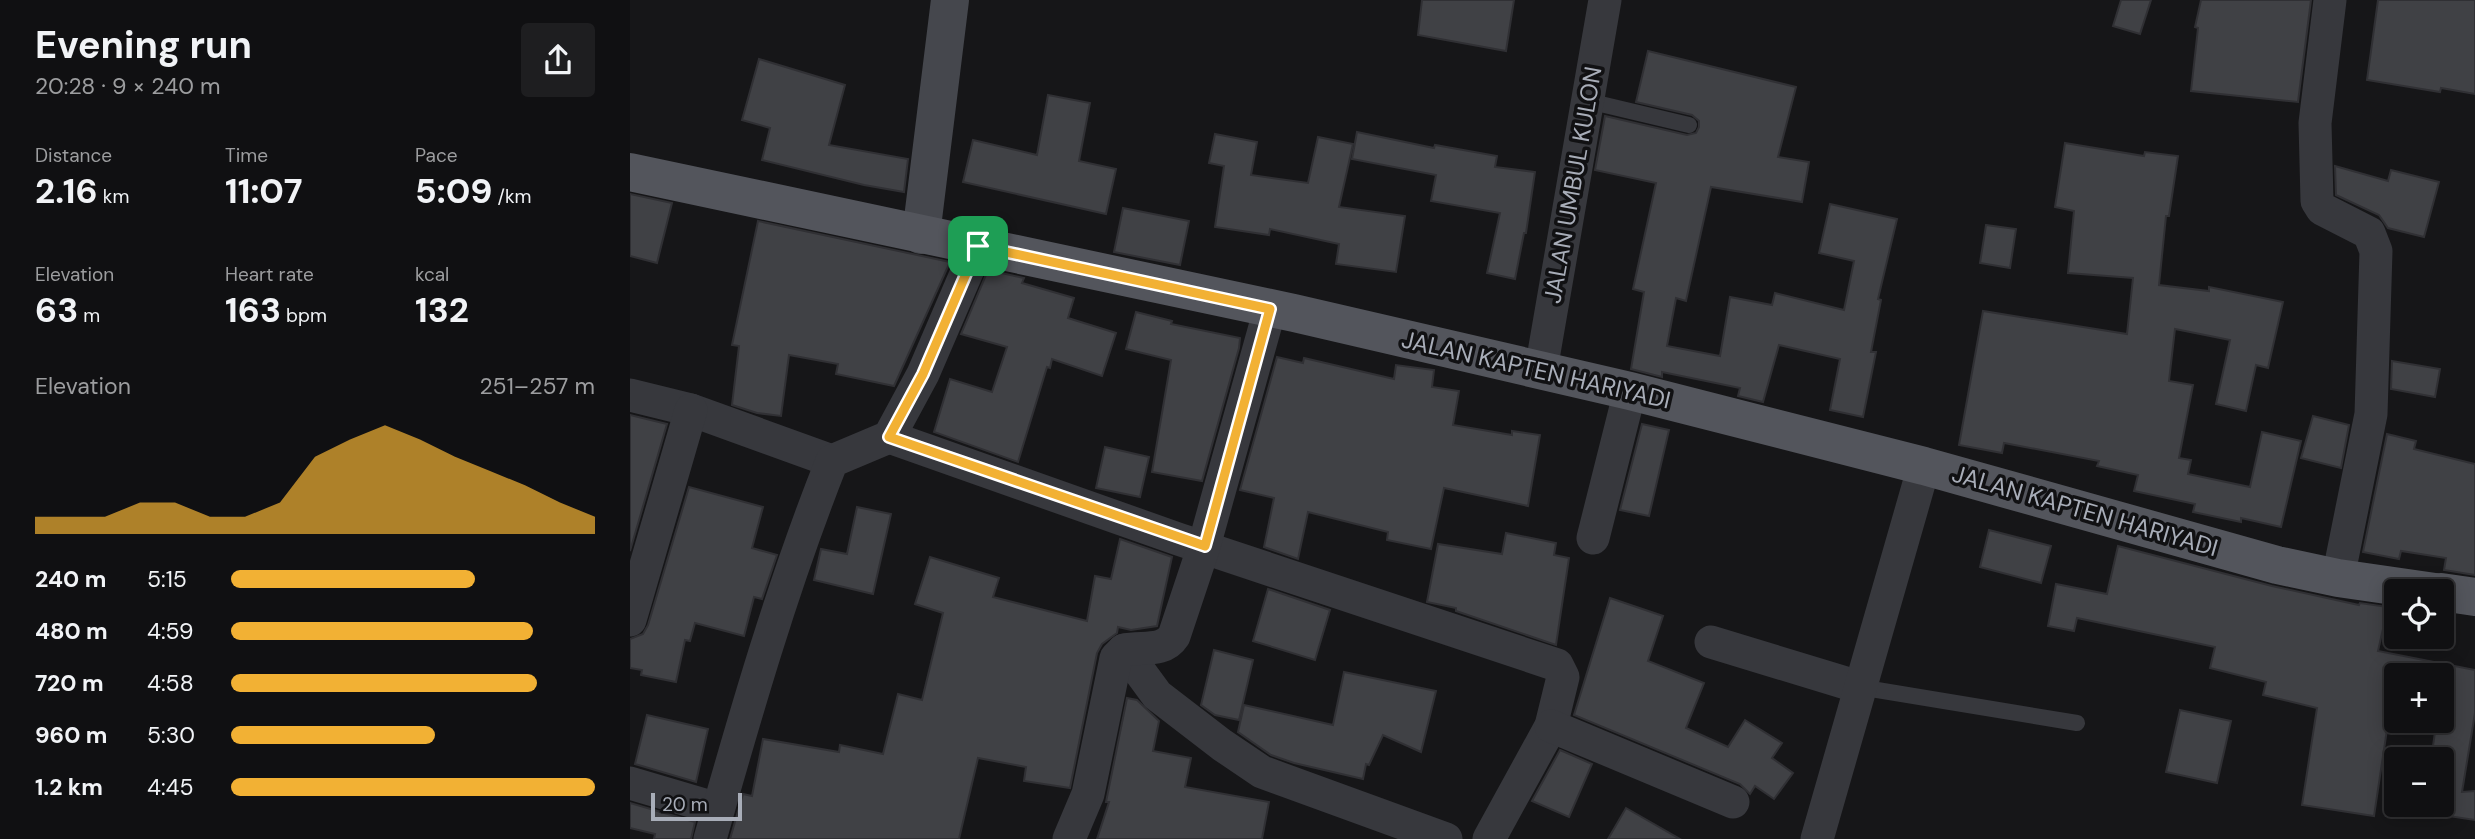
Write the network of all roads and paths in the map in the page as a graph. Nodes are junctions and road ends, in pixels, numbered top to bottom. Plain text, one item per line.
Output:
1 (950, 0) edge
2 (1605, 0) edge
3 (2330, 0) edge
4 (1588, 100) junction
5 (1689, 125) dead end
6 (630, 172) edge
7 (921, 234) junction
8 (978, 246) junction
9 (1270, 309) junction
10 (1541, 370) junction
11 (1630, 391) junction
12 (630, 395) edge
13 (691, 410) junction
14 (889, 437) junction
15 (832, 461) junction
16 (1924, 466) junction
17 (1593, 538) dead end
18 (1205, 546) junction
19 (2338, 578) junction
20 (2384, 585) edge
21 (2454, 594) edge
22 (2475, 597) edge
23 (630, 620) edge
24 (1711, 642) dead end
25 (1124, 650) junction
26 (1858, 687) junction
27 (2077, 723) dead end
28 (1552, 726) junction
29 (630, 783) edge
30 (1733, 802) dead end
31 (714, 824) edge
32 (1069, 839) edge
33 (1446, 839) edge
34 (1489, 839) edge
35 (1817, 839) edge

1 - 7 main road
2 - 4 street, JALAN UMBUL KULON
3 - 19 street
4 - 5 lane
4 - 10 street, JALAN UMBUL KULON
6 - 7 main road, JALAN KAPTEN HARIYADI
7 - 8 main road, JALAN KAPTEN HARIYADI
8 - 9 main road, JALAN KAPTEN HARIYADI
8 - 14 street
9 - 10 main road, JALAN KAPTEN HARIYADI
9 - 18 street
10 - 11 main road, JALAN KAPTEN HARIYADI
11 - 16 main road, JALAN KAPTEN HARIYADI
11 - 17 street
12 - 13 street
13 - 15 street
13 - 23 street
14 - 15 street
14 - 18 street
15 - 31 street
16 - 19 main road, JALAN KAPTEN HARIYADI
16 - 26 street
18 - 25 street
18 - 28 street
19 - 20 main road, JALAN KAPTEN HARIYADI
21 - 22 main road
24 - 26 street
25 - 32 street
25 - 33 street
26 - 27 lane
26 - 35 street
28 - 30 street
28 - 34 street
29 - 31 street

